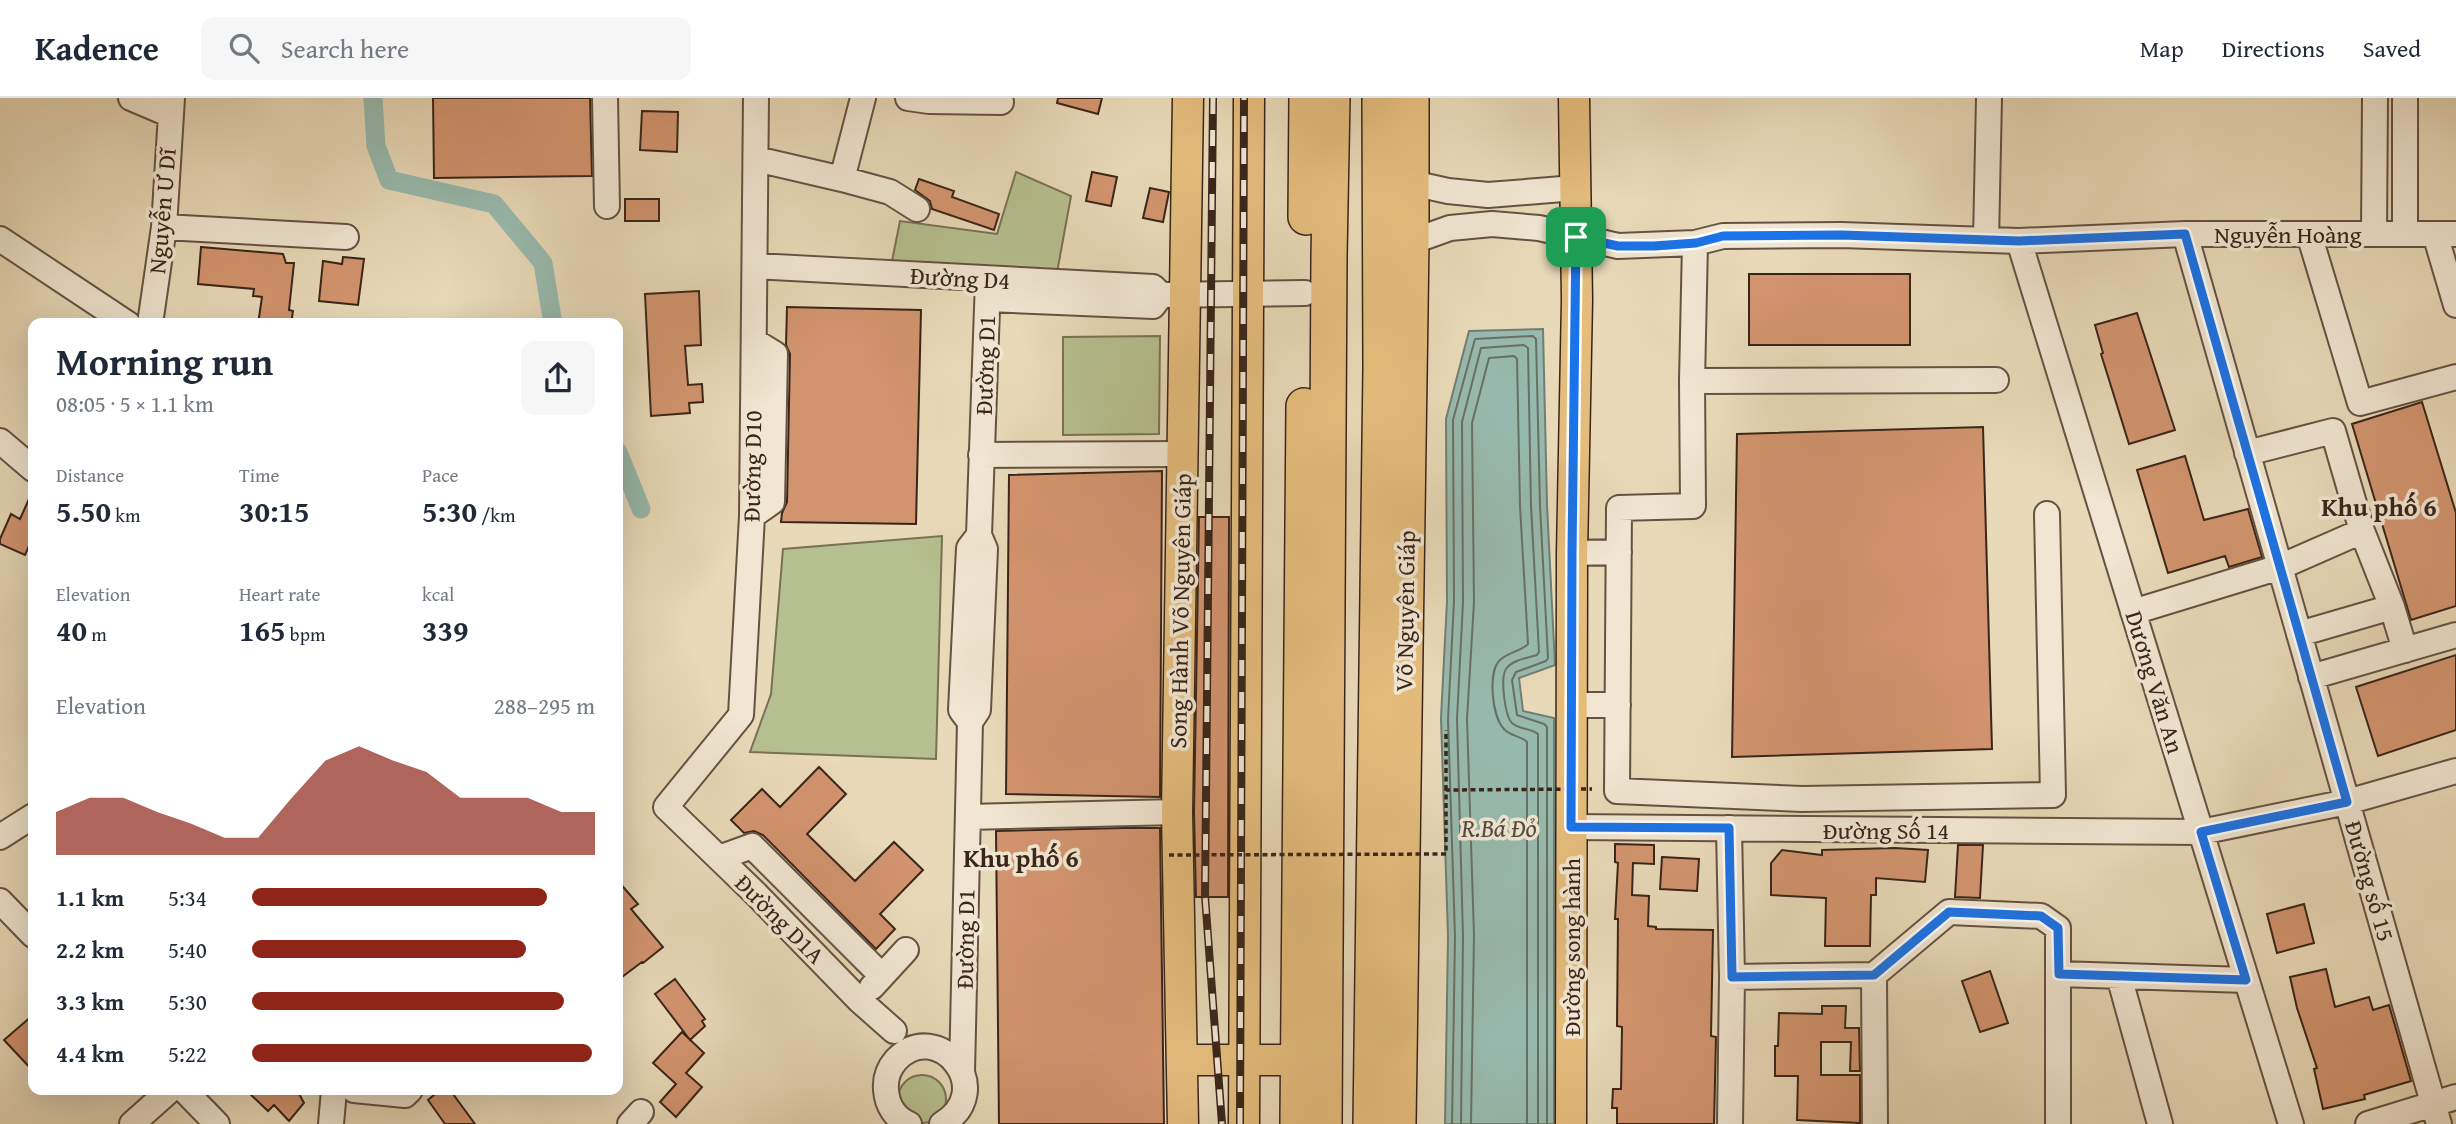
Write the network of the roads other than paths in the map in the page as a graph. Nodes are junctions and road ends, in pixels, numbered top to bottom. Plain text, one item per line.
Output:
1 (131, 98) edge
2 (605, 98) edge
3 (756, 98) edge
4 (863, 98) edge
5 (908, 98) edge
6 (1188, 98) edge
7 (1249, 98) edge
8 (1307, 98) edge
9 (1332, 98) edge
10 (1380, 98) edge
11 (1411, 98) edge
12 (1574, 98) edge
13 (1989, 98) edge
14 (2375, 98) edge
15 (2404, 98) edge
16 (1001, 102) dead end
17 (172, 106) edge
18 (756, 159) junction
19 (842, 179) junction
20 (1412, 183) junction
21 (1576, 188) junction
22 (607, 206) dead end
23 (917, 209) dead end
24 (164, 227) junction
25 (2185, 234) junction
26 (2309, 234) junction
27 (2374, 234) junction
28 (2404, 234) junction
29 (2445, 234) edge
30 (346, 237) dead end
31 (1576, 237) junction
32 (0, 239) edge
33 (1986, 240) junction
34 (2019, 241) junction
35 (1412, 242) junction
36 (1696, 243) junction
37 (755, 266) junction
38 (988, 289) junction
39 (1305, 293) junction
40 (1248, 294) junction
41 (1173, 295) junction
42 (2456, 305) edge
43 (119, 318) edge
44 (151, 318) edge
45 (2456, 377) edge
46 (1996, 380) dead end
47 (1692, 381) junction
48 (0, 441) edge
49 (2247, 453) junction
50 (1183, 454) junction
51 (981, 455) junction
52 (28, 466) edge
53 (2047, 514) dead end
54 (2362, 531) junction
55 (1619, 552) junction
56 (1572, 553) junction
57 (2280, 568) junction
58 (2392, 607) junction
59 (2133, 612) junction
60 (2299, 634) junction
61 (2456, 635) edge
62 (2406, 650) junction
63 (2311, 677) junction
64 (1572, 705) junction
65 (1618, 705) junction
66 (2456, 771) edge
67 (2347, 802) junction
68 (666, 807) joint
69 (1177, 812) junction
70 (968, 817) junction
71 (28, 819) edge
72 (1571, 827) junction
73 (1729, 828) junction
74 (2201, 832) junction
75 (0, 837) edge
76 (719, 858) junction
77 (0, 901) edge
78 (28, 930) edge
79 (906, 950) dead end
80 (2059, 974) junction
81 (1874, 975) junction
82 (882, 976) junction
83 (2119, 976) junction
84 (1732, 977) junction
85 (2246, 980) junction
86 (859, 1000) junction
87 (894, 1031) junction
88 (933, 1048) junction
89 (1182, 1060) junction
90 (1244, 1060) junction
91 (1298, 1060) junction
92 (894, 1063) junction
93 (962, 1072) junction
94 (164, 1095) edge
95 (189, 1095) edge
96 (334, 1095) edge
97 (964, 1097) junction
98 (2443, 1108) edge
99 (906, 1123) edge
100 (132, 1124) edge
101 (217, 1124) edge
102 (331, 1124) edge
103 (942, 1124) edge
104 (964, 1124) edge
105 (1183, 1124) edge
106 (1244, 1124) edge
107 (1298, 1124) edge
108 (1324, 1124) edge
109 (1371, 1124) edge
110 (1398, 1124) edge
111 (1570, 1124) edge
112 (1730, 1124) edge
113 (1875, 1124) edge
114 (2058, 1124) edge
115 (2161, 1124) edge
116 (2291, 1124) edge
117 (2368, 1124) edge

1 - 17 street
2 - 22 street
3 - 18 street, Đường D10
4 - 19 street
5 - 16 street
6 - 41 main road, Song Hành Võ Nguyên Giáp
7 - 40 main road
8 - 39 highway
9 - 108 highway
10 - 109 highway, Võ Nguyên Giáp
11 - 20 highway, Võ Nguyên Giáp
12 - 21 main road, Đường song hành
13 - 33 street
14 - 27 street
15 - 28 street
17 - 24 street, Nguyễn Ư Dĩ
18 - 19 street
18 - 37 street, Đường D10
19 - 23 street
20 - 21 street
20 - 35 highway, Võ Nguyên Giáp
21 - 31 main road, Đường song hành
24 - 30 street
24 - 44 street, Nguyễn Ư Dĩ
25 - 26 street, Nguyễn Hoàng
25 - 34 street, Nguyễn Hoàng
25 - 49 street, Đường số 15
26 - 27 street, Nguyễn Hoàng
26 - 45 street
27 - 28 street, Nguyễn Hoàng
28 - 29 street, Nguyễn Hoàng
29 - 42 street
31 - 35 street, Nguyễn Hoàng
31 - 36 street, Nguyễn Hoàng
31 - 56 main road, Đường song hành
32 - 43 street
33 - 34 street, Nguyễn Hoàng
33 - 36 street, Nguyễn Hoàng
34 - 59 street, Dương Văn An
35 - 110 highway, Võ Nguyên Giáp
36 - 47 street
37 - 38 street, Đường D4
37 - 68 street, Đường D10
38 - 41 street, Đường D4
38 - 51 street, Đường D1
39 - 40 street, Đường D4
39 - 91 highway
40 - 41 street, Đường D4
40 - 90 main road
41 - 50 main road, Song Hành Võ Nguyên Giáp
46 - 47 street
47 - 55 street
48 - 52 street
49 - 54 street
49 - 57 street, Đường số 15
50 - 51 street
50 - 69 main road, Song Hành Võ Nguyên Giáp
51 - 70 street, Đường D1
53 - 65 street
54 - 57 street
54 - 58 street
55 - 56 street
55 - 65 street
56 - 64 main road, Đường song hành
57 - 59 street
57 - 60 street, Đường số 15
58 - 60 street
58 - 62 street
59 - 74 street, Dương Văn An
60 - 63 street, Đường số 15
61 - 62 street
62 - 63 street
63 - 67 street, Đường số 15
64 - 65 street
64 - 72 main road, Đường song hành
66 - 67 street
67 - 74 street
67 - 98 street, Đường số 15
68 - 76 street, Đường D1A
69 - 70 street
69 - 89 main road, Song Hành Võ Nguyên Giáp
70 - 93 street, Đường D1
71 - 75 street
72 - 73 street, Đường Số 14
72 - 111 main road, Đường song hành
73 - 74 street, Đường Số 14
73 - 84 street
74 - 85 street, Dương Văn An
76 - 82 street
76 - 86 street, Đường D1A
77 - 78 street
79 - 82 street
80 - 81 street
80 - 83 street
80 - 114 street
81 - 84 street
81 - 113 street
82 - 86 street
83 - 85 street
83 - 115 street
84 - 112 street
85 - 116 street, Dương Văn An
86 - 87 street, Đường D1A
87 - 88 street, Đường D1A
87 - 92 street
88 - 92 street
88 - 93 street, Đường D1A
89 - 90 main road
89 - 105 main road, Song Hành Võ Nguyên Giáp
90 - 91 main road
90 - 106 main road
91 - 107 highway
92 - 99 street
93 - 97 street, Đường D1
94 - 100 street
95 - 101 street
96 - 102 street
97 - 103 street
97 - 104 street
98 - 117 street

